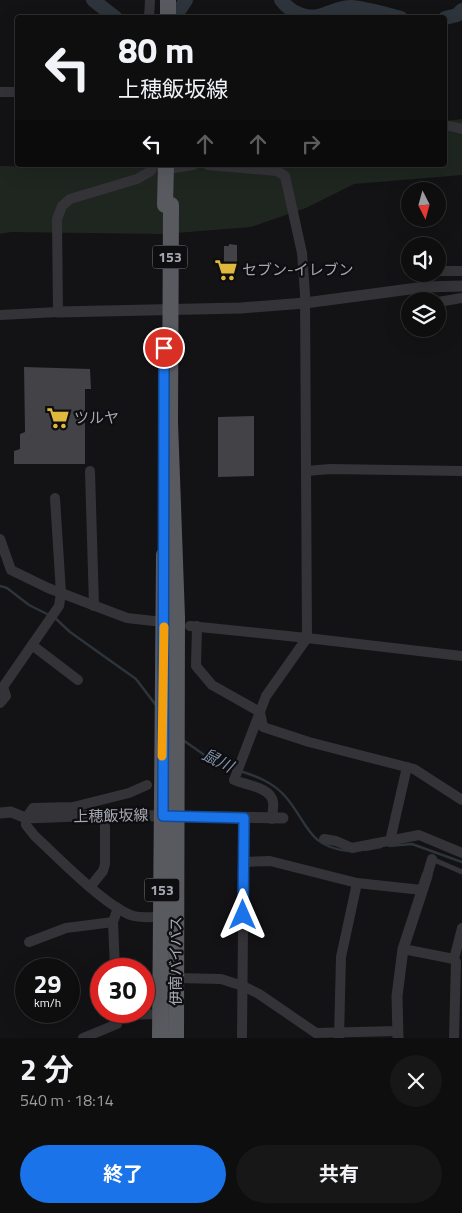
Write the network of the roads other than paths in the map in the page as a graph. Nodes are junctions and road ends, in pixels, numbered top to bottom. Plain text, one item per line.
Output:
1 (150, 0) edge
2 (168, 0) edge
3 (172, 0) edge
4 (149, 15) edge
5 (168, 15) edge
6 (172, 15) edge
7 (0, 92) edge
8 (15, 92) edge
9 (447, 125) edge
10 (462, 129) edge
11 (157, 167) edge
12 (171, 167) edge
13 (231, 167) edge
14 (168, 205) junction
15 (462, 270) edge
16 (446, 271) edge
17 (425, 282) edge
18 (462, 286) edge
19 (425, 287) junction
20 (425, 292) edge
21 (462, 298) edge
22 (446, 301) edge
23 (305, 303) junction
24 (167, 309) junction
25 (58, 312) junction
26 (0, 315) edge
27 (90, 471) dead end
28 (306, 471) junction
29 (462, 471) edge
30 (55, 498) dead end
31 (0, 538) edge
32 (61, 593) junction
33 (94, 606) junction
34 (154, 621) dead end
35 (307, 638) junction
36 (32, 645) junction
37 (462, 656) edge
38 (78, 680) dead end
39 (0, 703) edge
40 (260, 712) junction
41 (407, 767) junction
42 (147, 785) dead end
43 (462, 800) edge
44 (0, 813) edge
45 (105, 815) junction
46 (170, 816) junction
47 (26, 818) junction
48 (244, 818) junction
49 (277, 818) joint
50 (324, 838) dead end
51 (390, 841) junction
52 (462, 853) edge
53 (432, 859) joint
54 (244, 862) junction
55 (462, 872) edge
56 (427, 876) joint
57 (357, 883) junction
58 (90, 887) junction
59 (422, 890) junction
60 (118, 908) junction
61 (161, 917) junction
62 (113, 922) junction
63 (461, 935) edge
64 (29, 942) dead end
65 (402, 949) junction
66 (115, 958) edge
67 (457, 961) edge
68 (176, 978) junction
69 (243, 986) junction
70 (155, 1014) edge
71 (160, 1014) junction
72 (107, 1023) edge
73 (116, 1023) edge
74 (338, 1034) edge
75 (398, 1035) edge
76 (83, 1038) edge
77 (113, 1038) edge
78 (160, 1038) edge
79 (176, 1038) edge
80 (242, 1038) edge
81 (454, 1038) edge

1 - 4 street
2 - 5 highway
3 - 6 highway
7 - 8 street
9 - 10 street
11 - 14 highway, 伊南バイパス / 153, bridge
11 - 25 street
12 - 14 highway, 伊南バイパス / 153
13 - 23 street
14 - 24 highway, 伊南バイパス / 153
15 - 16 street
17 - 19 street
18 - 19 street
19 - 20 street
19 - 23 street
21 - 22 street
23 - 24 street
23 - 28 street
24 - 25 street
24 - 46 highway, 伊南バイパス / 153
25 - 26 street
27 - 33 street
28 - 29 street
28 - 35 street
30 - 32 street
31 - 32 street
32 - 33 street
32 - 36 street
33 - 34 street
35 - 37 street
35 - 40 street
35 - 40 street
36 - 38 street
36 - 39 street
40 - 41 street
40 - 49 street
41 - 43 street
41 - 51 street
42 - 47 street
44 - 47 street, 上穂飯坂線
45 - 46 street, 上穂飯坂線
45 - 47 street, 上穂飯坂線
45 - 58 street
46 - 48 street, 上穂飯坂線
46 - 61 highway, 伊南バイパス / 153
46 - 68 highway, 伊南バイパス / 153
47 - 58 street
48 - 49 street, 上穂飯坂線
48 - 54 street
50 - 51 street
51 - 52 street
53 - 55 lane
53 - 56 street
54 - 57 street
54 - 69 street
56 - 59 street
57 - 59 street
57 - 74 street
58 - 60 street
59 - 65 street
60 - 61 street
60 - 62 street
61 - 71 highway, 伊南バイパス / 153
62 - 64 street
62 - 66 street
63 - 67 street
65 - 67 street
65 - 75 street
67 - 81 street
68 - 69 street
68 - 79 highway, 伊南バイパス / 153
69 - 74 street
69 - 80 street
70 - 71 street
71 - 78 highway, 伊南バイパス / 153
72 - 76 street
73 - 77 street
74 - 75 street

